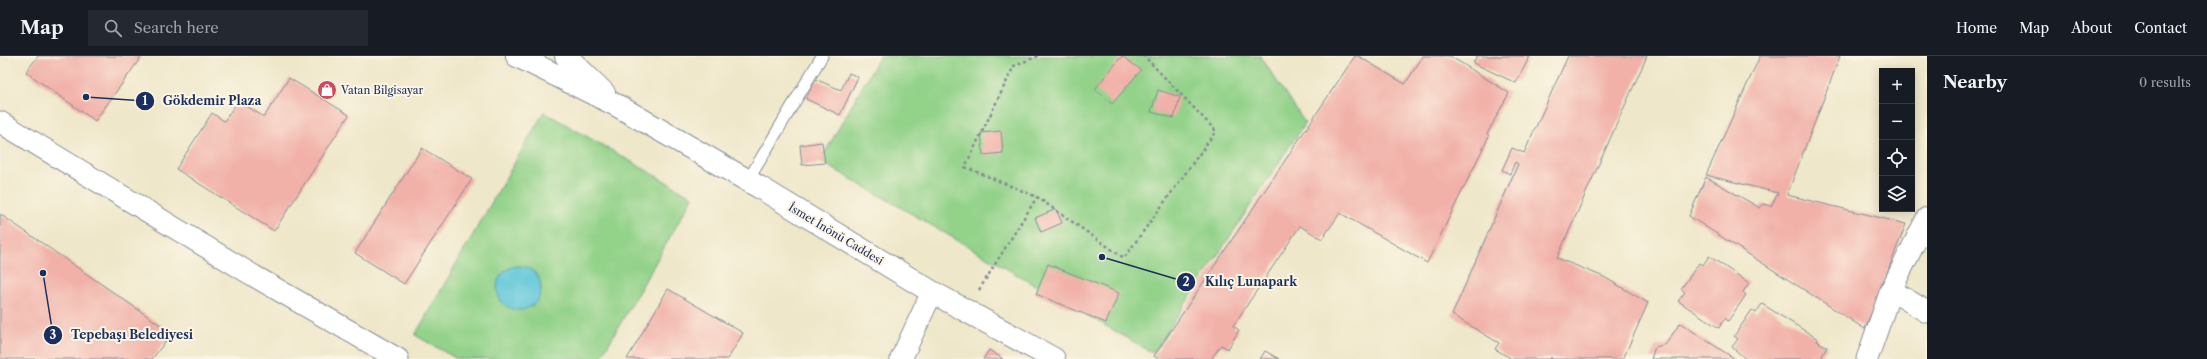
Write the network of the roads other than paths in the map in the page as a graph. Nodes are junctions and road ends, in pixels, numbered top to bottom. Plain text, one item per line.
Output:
1 (517, 56) edge
2 (566, 56) edge
3 (822, 56) edge
4 (618, 106) junction
5 (0, 122) edge
6 (747, 182) junction
7 (1927, 218) edge
8 (1891, 290) junction
9 (932, 292) junction
10 (1927, 312) edge
11 (398, 359) edge
12 (901, 359) edge
13 (1054, 359) edge
14 (1867, 359) edge

1 - 4 main road
2 - 4 main road
3 - 6 lane
4 - 6 main road, İsmet İnönü Caddesi
5 - 11 street
6 - 9 main road, İsmet İnönü Caddesi
7 - 8 street
8 - 10 street
8 - 14 street
9 - 12 street
9 - 13 main road, İsmet İnönü Caddesi

